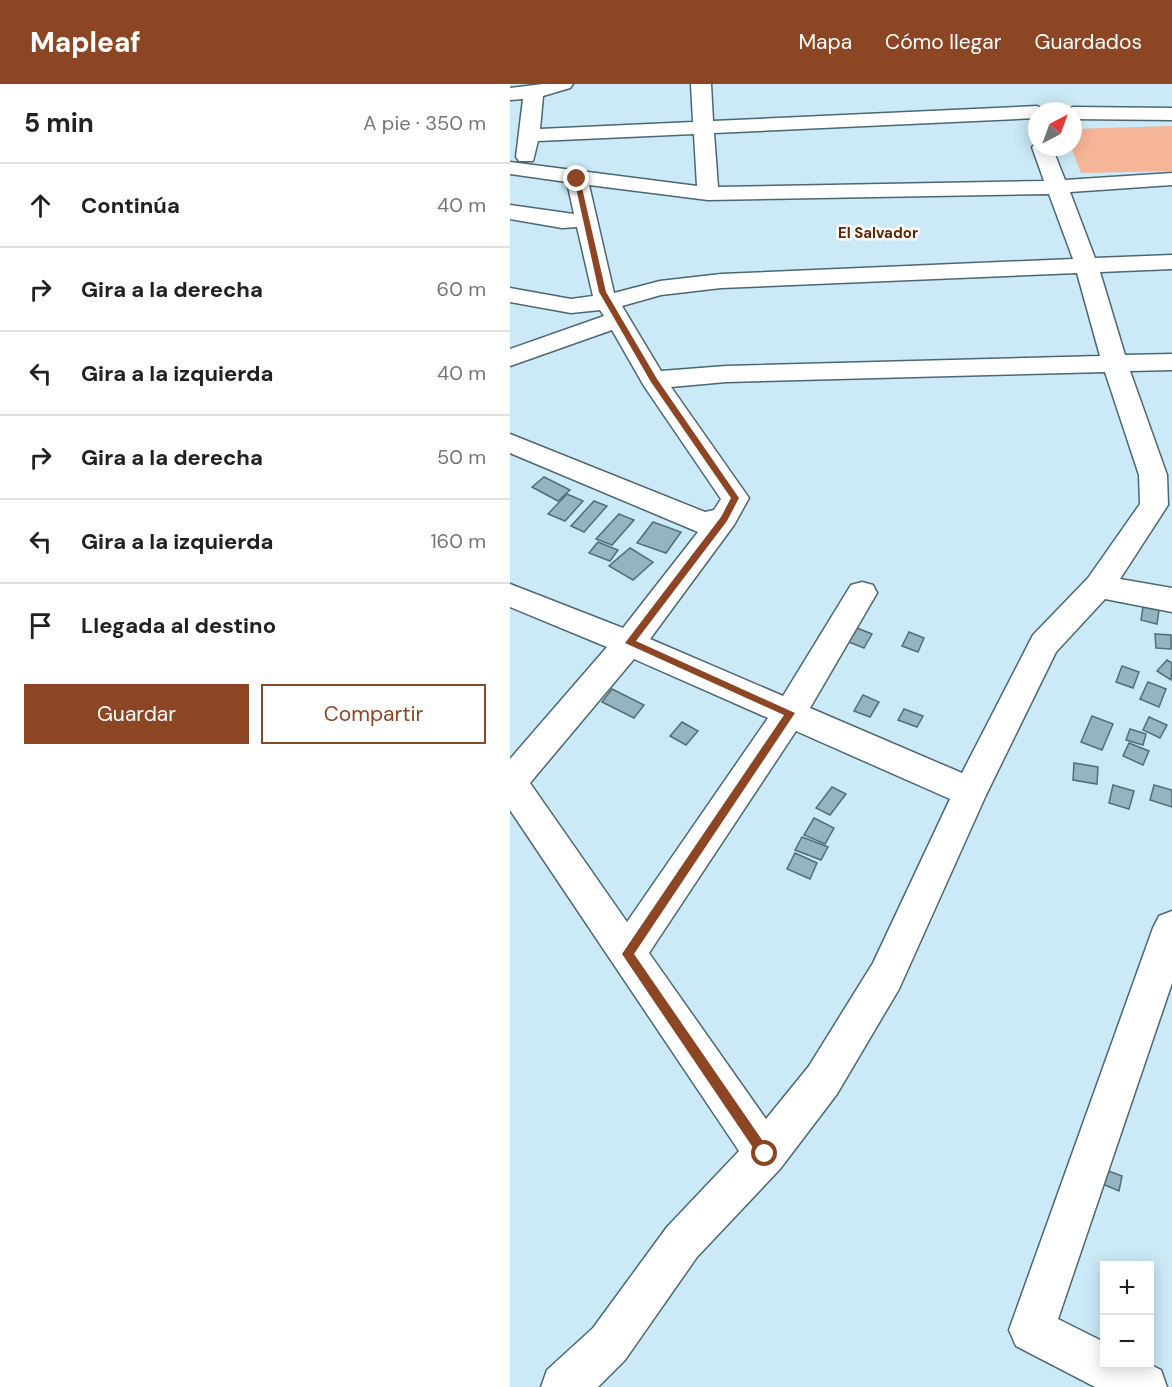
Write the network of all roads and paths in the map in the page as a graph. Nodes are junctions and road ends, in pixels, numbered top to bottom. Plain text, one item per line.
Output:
1 (563, 84) edge
2 (701, 84) edge
3 (534, 93) junction
4 (510, 94) edge
5 (1028, 106) edge
6 (1082, 113) edge
7 (1172, 114) edge
8 (704, 127) junction
9 (531, 135) junction
10 (1045, 156) edge
11 (517, 169) edge
12 (577, 179) junction
13 (1172, 179) edge
14 (1055, 187) junction
15 (708, 194) junction
16 (510, 212) edge
17 (586, 220) junction
18 (1172, 262) edge
19 (1087, 267) junction
20 (510, 295) edge
21 (613, 310) junction
22 (510, 358) edge
23 (1172, 362) edge
24 (1115, 363) junction
25 (654, 380) junction
26 (510, 442) edge
27 (1162, 475) edge
28 (724, 518) junction
29 (1099, 586) junction
30 (862, 593) dead end
31 (510, 596) edge
32 (1172, 600) edge
33 (629, 643) junction
34 (790, 713) junction
35 (510, 783) edge
36 (970, 792) junction
37 (1172, 928) edge
38 (627, 954) junction
39 (765, 1154) junction
40 (564, 1387) edge
41 (1144, 1387) edge

1 - 3 street
2 - 8 street
3 - 4 street
3 - 9 street
5 - 8 street
6 - 7 street
8 - 9 street
8 - 15 street
9 - 11 street
10 - 14 street
11 - 12 street
12 - 15 street
12 - 17 street
13 - 14 street
14 - 15 street
14 - 19 street
16 - 17 street
17 - 21 street
18 - 19 street
19 - 21 street
19 - 24 street
20 - 21 street
21 - 22 street
21 - 25 street
23 - 24 street
24 - 25 street
24 - 27 street
25 - 28 street
26 - 28 street
27 - 29 street
28 - 33 street
29 - 32 street
29 - 36 street
30 - 34 street
31 - 33 street
33 - 34 street
33 - 35 street
34 - 36 street
34 - 38 street
35 - 38 street
36 - 39 street
37 - 41 street
38 - 39 street
39 - 40 street

